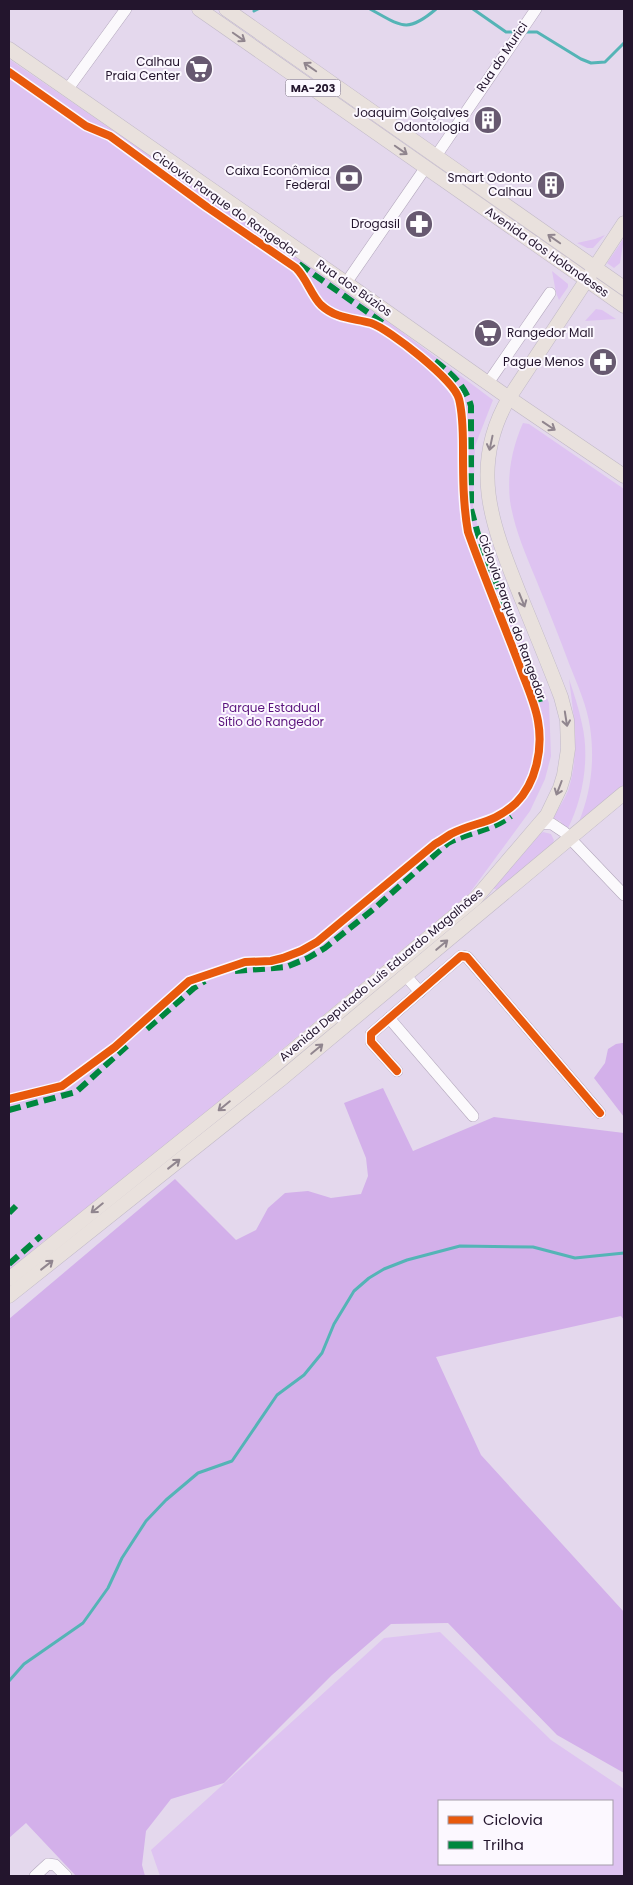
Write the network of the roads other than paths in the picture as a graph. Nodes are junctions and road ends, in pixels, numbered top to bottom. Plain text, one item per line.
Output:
1 (126, 9) edge
2 (199, 9) edge
3 (226, 9) edge
4 (536, 9) edge
5 (9, 49) edge
6 (67, 90) junction
7 (436, 156) junction
8 (426, 167) junction
9 (624, 222) edge
10 (594, 267) junction
11 (586, 279) junction
12 (346, 283) junction
13 (624, 288) edge
14 (550, 293) dead end
15 (624, 306) edge
16 (488, 383) junction
17 (509, 398) junction
18 (624, 476) edge
19 (624, 793) edge
20 (540, 823) junction
21 (570, 838) junction
22 (624, 896) edge
23 (417, 966) junction
24 (406, 975) junction
25 (431, 982) junction
26 (420, 992) junction
27 (389, 1018) junction
28 (397, 1071) dead end
29 (600, 1113) dead end
30 (472, 1116) dead end
31 (9, 1279) edge
32 (9, 1296) edge
33 (35, 1876) edge
34 (66, 1876) edge

1 - 6 street
2 -> 8 main road, Avenida dos Holandeses / MA-203
7 -> 3 main road, Avenida dos Holandeses / MA-203
4 - 7 street, Rua do Murici
5 - 6 main road, Rua dos Búzios
6 - 12 main road, Rua dos Búzios
10 -> 7 main road, Avenida dos Holandeses / MA-203
8 - 11 main road, Avenida dos Holandeses / MA-203
8 - 12 street
9 - 10 main road, Avenida Deputado Luís Eduardo Magalhães
10 - 11 main road, Avenida Deputado Luís Eduardo Magalhães
10 - 13 main road, Avenida dos Holandeses / MA-203
11 - 15 main road, Avenida dos Holandeses / MA-203
11 - 17 main road, Avenida Deputado Luís Eduardo Magalhães
12 - 16 main road, Rua dos Búzios
14 - 16 street
16 - 17 main road, Rua dos Búzios
17 -> 18 main road, Rua dos Búzios
17 -> 20 main road, Avenida Deputado Luís Eduardo Magalhães
19 - 21 main road, Avenida Deputado Luís Eduardo Magalhães
20 - 21 street
20 -> 31 main road, Avenida Deputado Luís Eduardo Magalhães
21 - 22 street
23 -> 21 main road, Avenida Deputado Luís Eduardo Magalhães
23 - 24 main road, Avenida Deputado Luís Eduardo Magalhães
23 - 25 street
24 - 26 street
32 -> 24 main road, Avenida Deputado Luís Eduardo Magalhães
25 - 26 street
25 - 29 street
26 - 27 street
27 - 28 street
27 - 30 street
33 - 34 street

